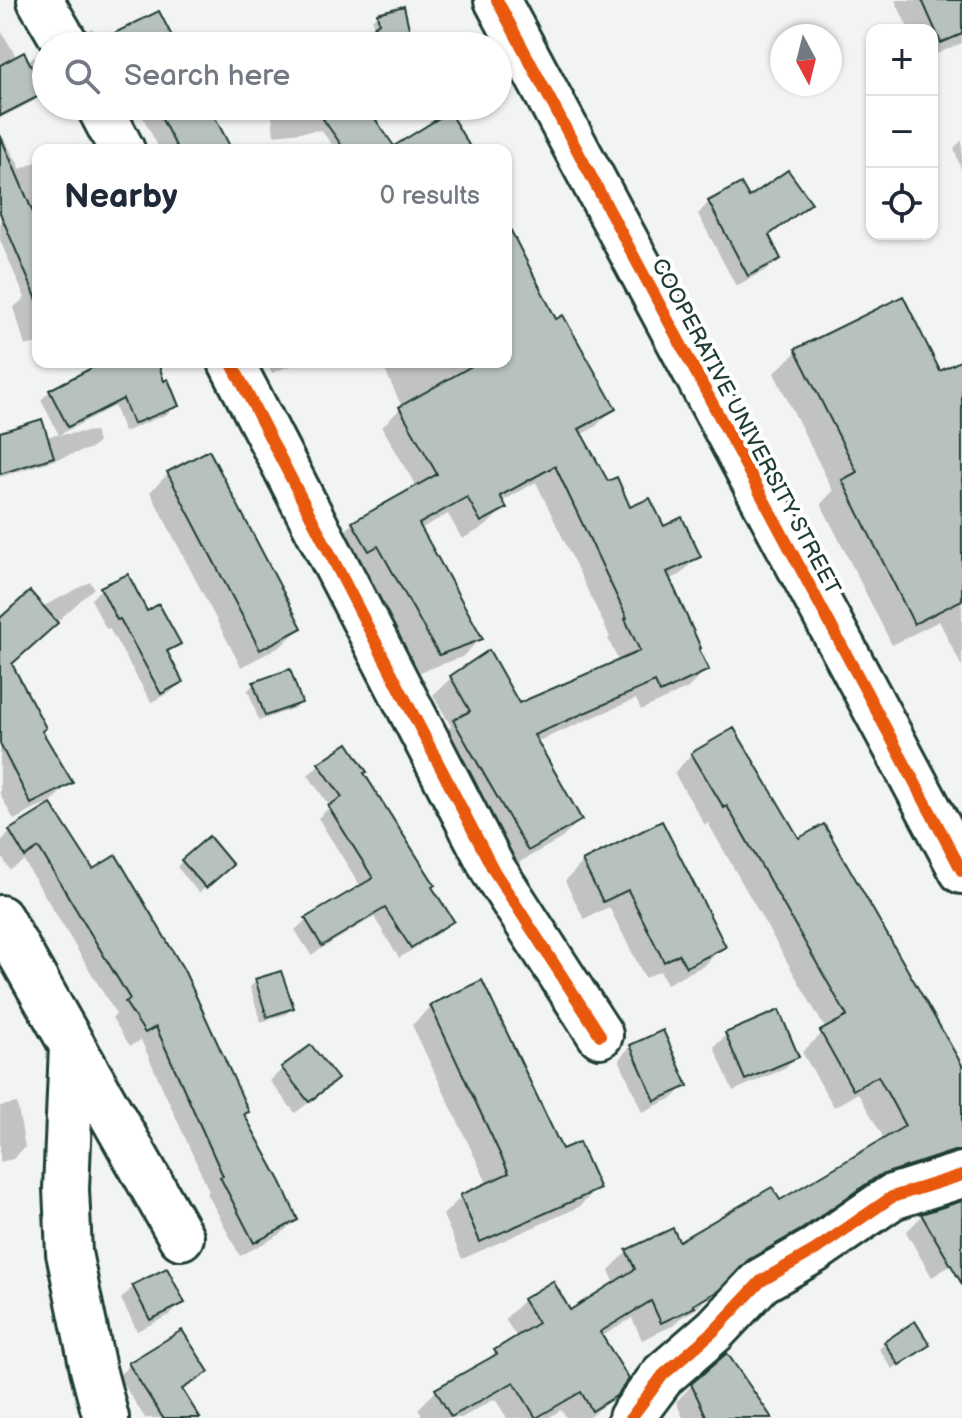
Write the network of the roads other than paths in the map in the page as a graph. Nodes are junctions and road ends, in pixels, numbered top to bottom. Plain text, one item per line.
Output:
1 (40, 0) edge
2 (497, 0) edge
3 (59, 32) edge
4 (106, 120) edge
5 (119, 144) edge
6 (234, 368) edge
7 (962, 871) edge
8 (0, 918) edge
9 (600, 1035) dead end
10 (72, 1046) junction
11 (962, 1175) edge
12 (181, 1237) dead end
13 (106, 1418) edge
14 (631, 1418) edge

1 - 3 street
2 - 7 street, COOPERATIVE UNIVERSITY STREET
4 - 5 street
6 - 9 street
8 - 10 street
10 - 12 street
10 - 13 street
11 - 14 street

